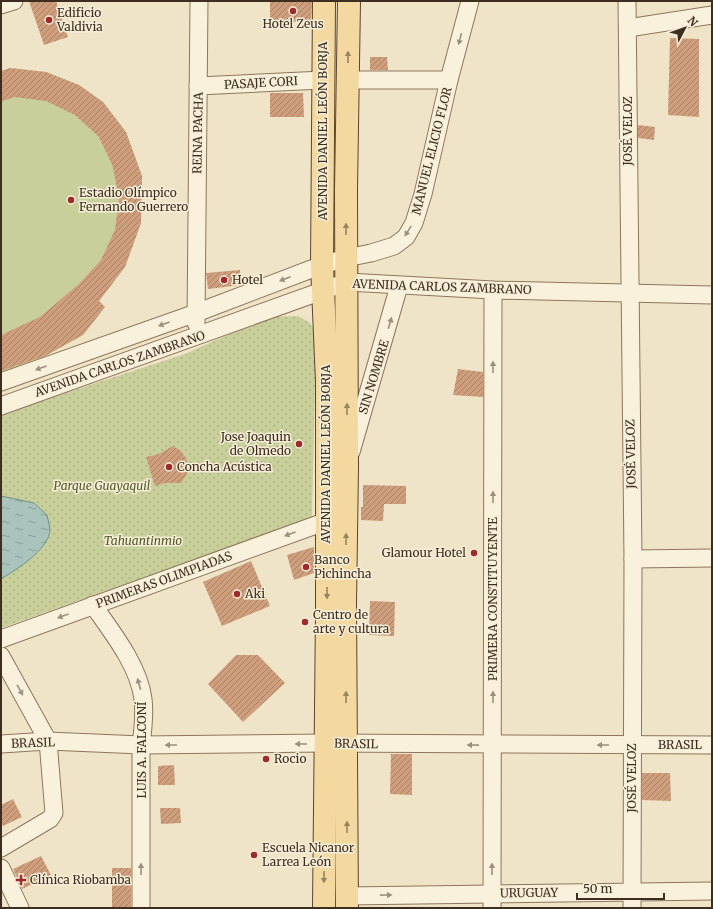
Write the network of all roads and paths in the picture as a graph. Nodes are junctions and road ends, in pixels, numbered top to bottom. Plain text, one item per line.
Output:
1 (14, 1) edge
2 (199, 1) edge
3 (324, 1) edge
4 (348, 1) edge
5 (470, 1) edge
6 (628, 1) edge
7 (1, 5) edge
8 (712, 15) edge
9 (628, 28) junction
10 (323, 80) junction
11 (348, 80) junction
12 (449, 80) junction
13 (198, 86) junction
14 (346, 258) junction
15 (322, 265) junction
16 (347, 282) junction
17 (400, 286) junction
18 (323, 290) junction
19 (493, 290) junction
20 (629, 293) junction
21 (712, 295) edge
22 (196, 313) junction
23 (196, 338) junction
24 (1, 382) edge
25 (1, 406) edge
26 (346, 467) junction
27 (327, 521) junction
28 (712, 558) edge
29 (633, 559) junction
30 (93, 605) junction
31 (1, 639) edge
32 (1, 656) edge
33 (48, 741) junction
34 (1, 744) edge
35 (336, 744) junction
36 (141, 745) junction
37 (493, 745) junction
38 (632, 745) junction
39 (712, 745) edge
40 (1, 848) edge
41 (1, 868) edge
42 (712, 890) edge
43 (632, 900) edge
44 (492, 901) edge
45 (347, 902) edge
46 (20, 908) edge
47 (141, 908) edge
48 (324, 908) edge

1 - 7 street
2 - 13 street, REINA PACHA
3 - 10 main road, AVENIDA DANIEL LEÓN BORJA
11 -> 4 main road, AVENIDA DANIEL LEÓN BORJA
5 -> 12 street, MANUEL ELICIO FLOR
6 - 9 street, JOSÉ VELOZ
8 - 9 street
9 - 20 street, JOSÉ VELOZ
10 - 13 street, PASAJE CORI
10 - 15 main road, AVENIDA DANIEL LEÓN BORJA
11 - 12 street
14 -> 11 main road, AVENIDA DANIEL LEÓN BORJA
12 -> 14 street, MANUEL ELICIO FLOR
13 - 22 street, REINA PACHA
14 - 15 street, AVENIDA CARLOS ZAMBRANO
14 - 16 main road, AVENIDA DANIEL LEÓN BORJA
15 - 18 main road, AVENIDA DANIEL LEÓN BORJA
15 -> 22 street, AVENIDA CARLOS ZAMBRANO
16 - 17 street, AVENIDA CARLOS ZAMBRANO
16 - 18 street, AVENIDA CARLOS ZAMBRANO
26 -> 16 main road, AVENIDA DANIEL LEÓN BORJA
17 - 19 street, AVENIDA CARLOS ZAMBRANO
26 -> 17 street, SIN NOMBRE
18 - 23 street, AVENIDA CARLOS ZAMBRANO
18 - 27 main road, AVENIDA DANIEL LEÓN BORJA
19 - 20 street, AVENIDA CARLOS ZAMBRANO
37 -> 19 street, PRIMERA CONSTITUYENTE
20 - 21 street, AVENIDA CARLOS ZAMBRANO
20 - 29 street, JOSÉ VELOZ
22 - 23 street, REINA PACHA
22 -> 24 street, AVENIDA CARLOS ZAMBRANO
23 - 25 street, AVENIDA CARLOS ZAMBRANO
35 -> 26 main road, AVENIDA DANIEL LEÓN BORJA
27 -> 30 street, PRIMERAS OLIMPIADAS
27 -> 35 main road, AVENIDA DANIEL LEÓN BORJA
28 - 29 street
29 - 38 street, JOSÉ VELOZ
30 -> 31 street, PRIMERAS OLIMPIADAS
36 -> 30 street, LUIS A. FALCONÍ
32 -> 33 street
33 - 34 street, BRASIL
33 - 36 street, BRASIL
33 - 40 street
35 -> 36 street, BRASIL
37 -> 35 street, BRASIL
45 -> 35 main road, AVENIDA DANIEL LEÓN BORJA
35 -> 48 main road, AVENIDA DANIEL LEÓN BORJA
47 -> 36 street, LUIS A. FALCONÍ
38 -> 37 street, BRASIL
44 -> 37 street, PRIMERA CONSTITUYENTE
38 - 39 street, BRASIL
38 - 43 street, JOSÉ VELOZ
41 - 46 street
42 - 43 street, URUGUAY
43 - 44 street, URUGUAY
45 -> 44 street, URUGUAY

